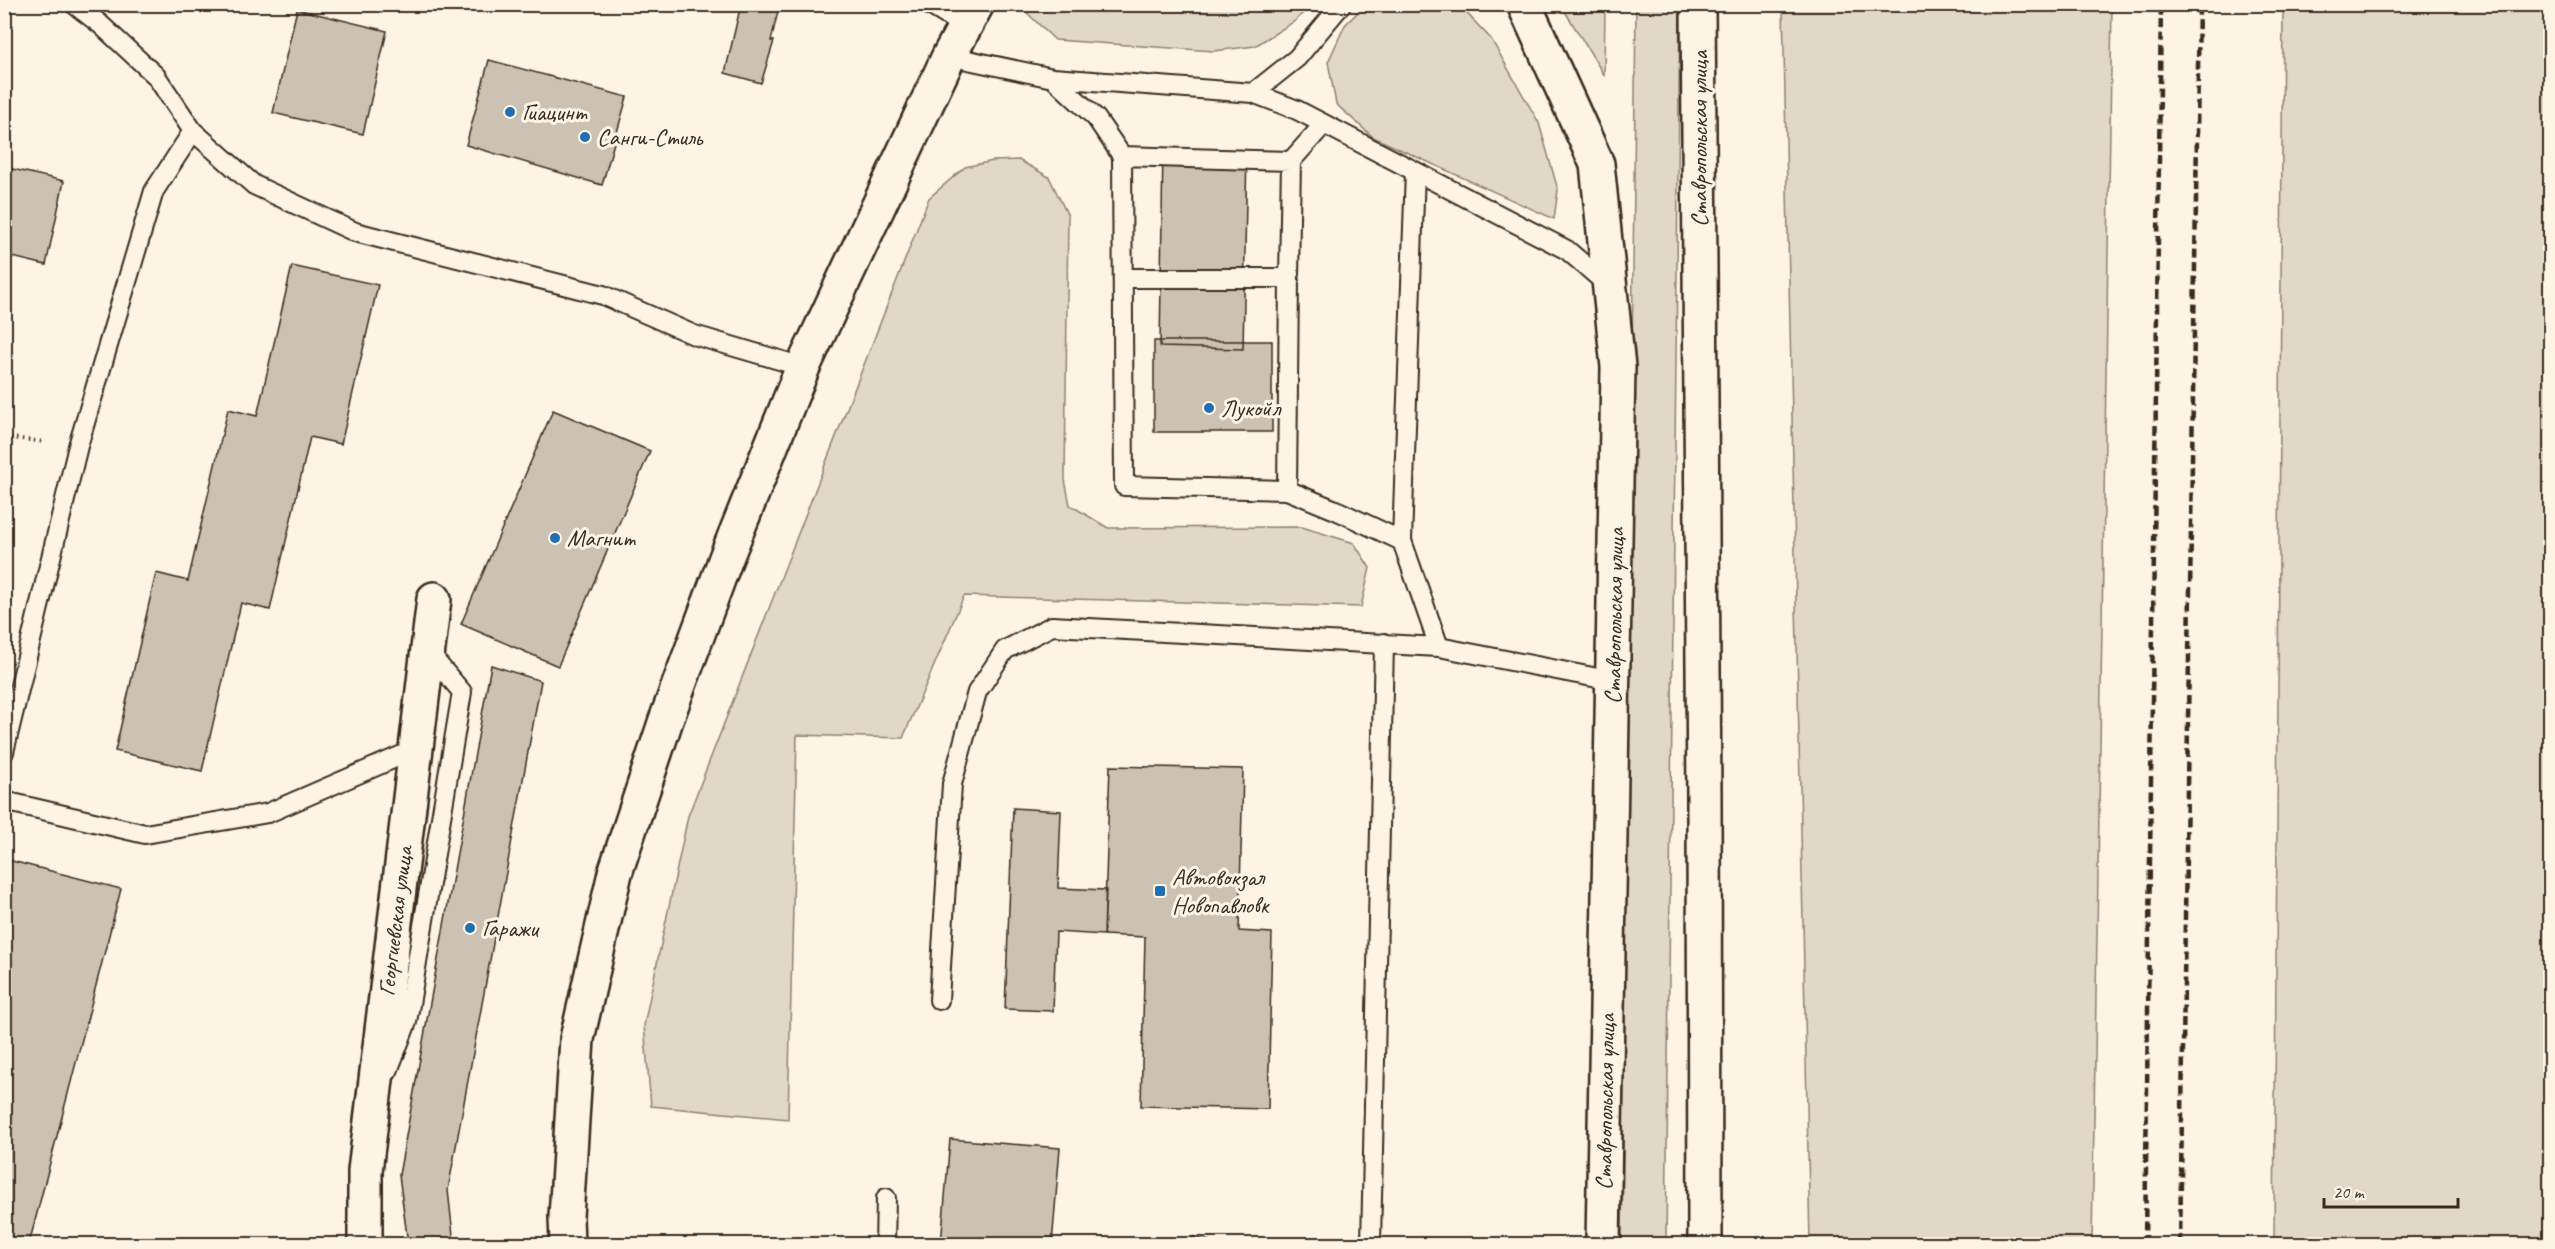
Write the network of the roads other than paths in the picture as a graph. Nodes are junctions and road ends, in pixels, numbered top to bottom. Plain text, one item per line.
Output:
1 (74, 4) edge
2 (928, 4) edge
3 (1342, 4) edge
4 (1524, 4) edge
5 (1698, 4) edge
6 (971, 15) edge
7 (950, 56) junction
8 (1053, 78) junction
9 (1253, 93) junction
10 (1323, 125) junction
11 (193, 131) junction
12 (1122, 156) junction
13 (1292, 161) junction
14 (1415, 171) junction
15 (1123, 278) junction
16 (1289, 278) junction
17 (1610, 287) junction
18 (803, 367) junction
19 (1287, 490) junction
20 (1402, 541) junction
21 (434, 598) dead end
22 (1384, 643) junction
23 (1439, 647) junction
24 (428, 652) junction
25 (1613, 681) junction
26 (416, 748) junction
27 (4, 752) edge
28 (4, 801) edge
29 (939, 1000) dead end
30 (372, 1108) junction
31 (886, 1198) dead end
32 (365, 1210) junction
33 (365, 1245) edge
34 (372, 1245) edge
35 (567, 1245) edge
36 (885, 1245) edge
37 (1371, 1245) edge
38 (1603, 1245) edge
39 (1705, 1245) edge

1 - 11 lane
2 - 6 lane
3 - 9 lane
4 - 17 main road, Ставропольская улица
5 - 39 main road, Ставропольская улица
6 - 7 main road
7 - 8 lane
7 - 18 main road
8 - 9 lane
8 - 12 lane
9 - 10 lane
10 - 13 lane
10 - 14 lane
11 - 18 lane
11 - 27 lane
12 - 13 lane
12 - 15 lane
13 - 16 lane
14 - 17 lane
14 - 20 lane
15 - 16 lane
15 - 19 lane
16 - 19 lane
17 - 25 main road, Ставропольская улица
18 - 35 main road
19 - 20 lane
20 - 23 lane
21 - 24 main road, Георгиевская улица
22 - 23 lane
22 - 29 lane
22 - 37 lane
23 - 25 lane
24 - 26 main road, Георгиевская улица
24 - 30 lane
25 - 38 main road, Ставропольская улица
26 - 28 lane
26 - 30 main road, Георгиевская улица
30 - 32 main road, Георгиевская улица
31 - 36 lane
32 - 33 main road, Георгиевская улица
32 - 34 lane

